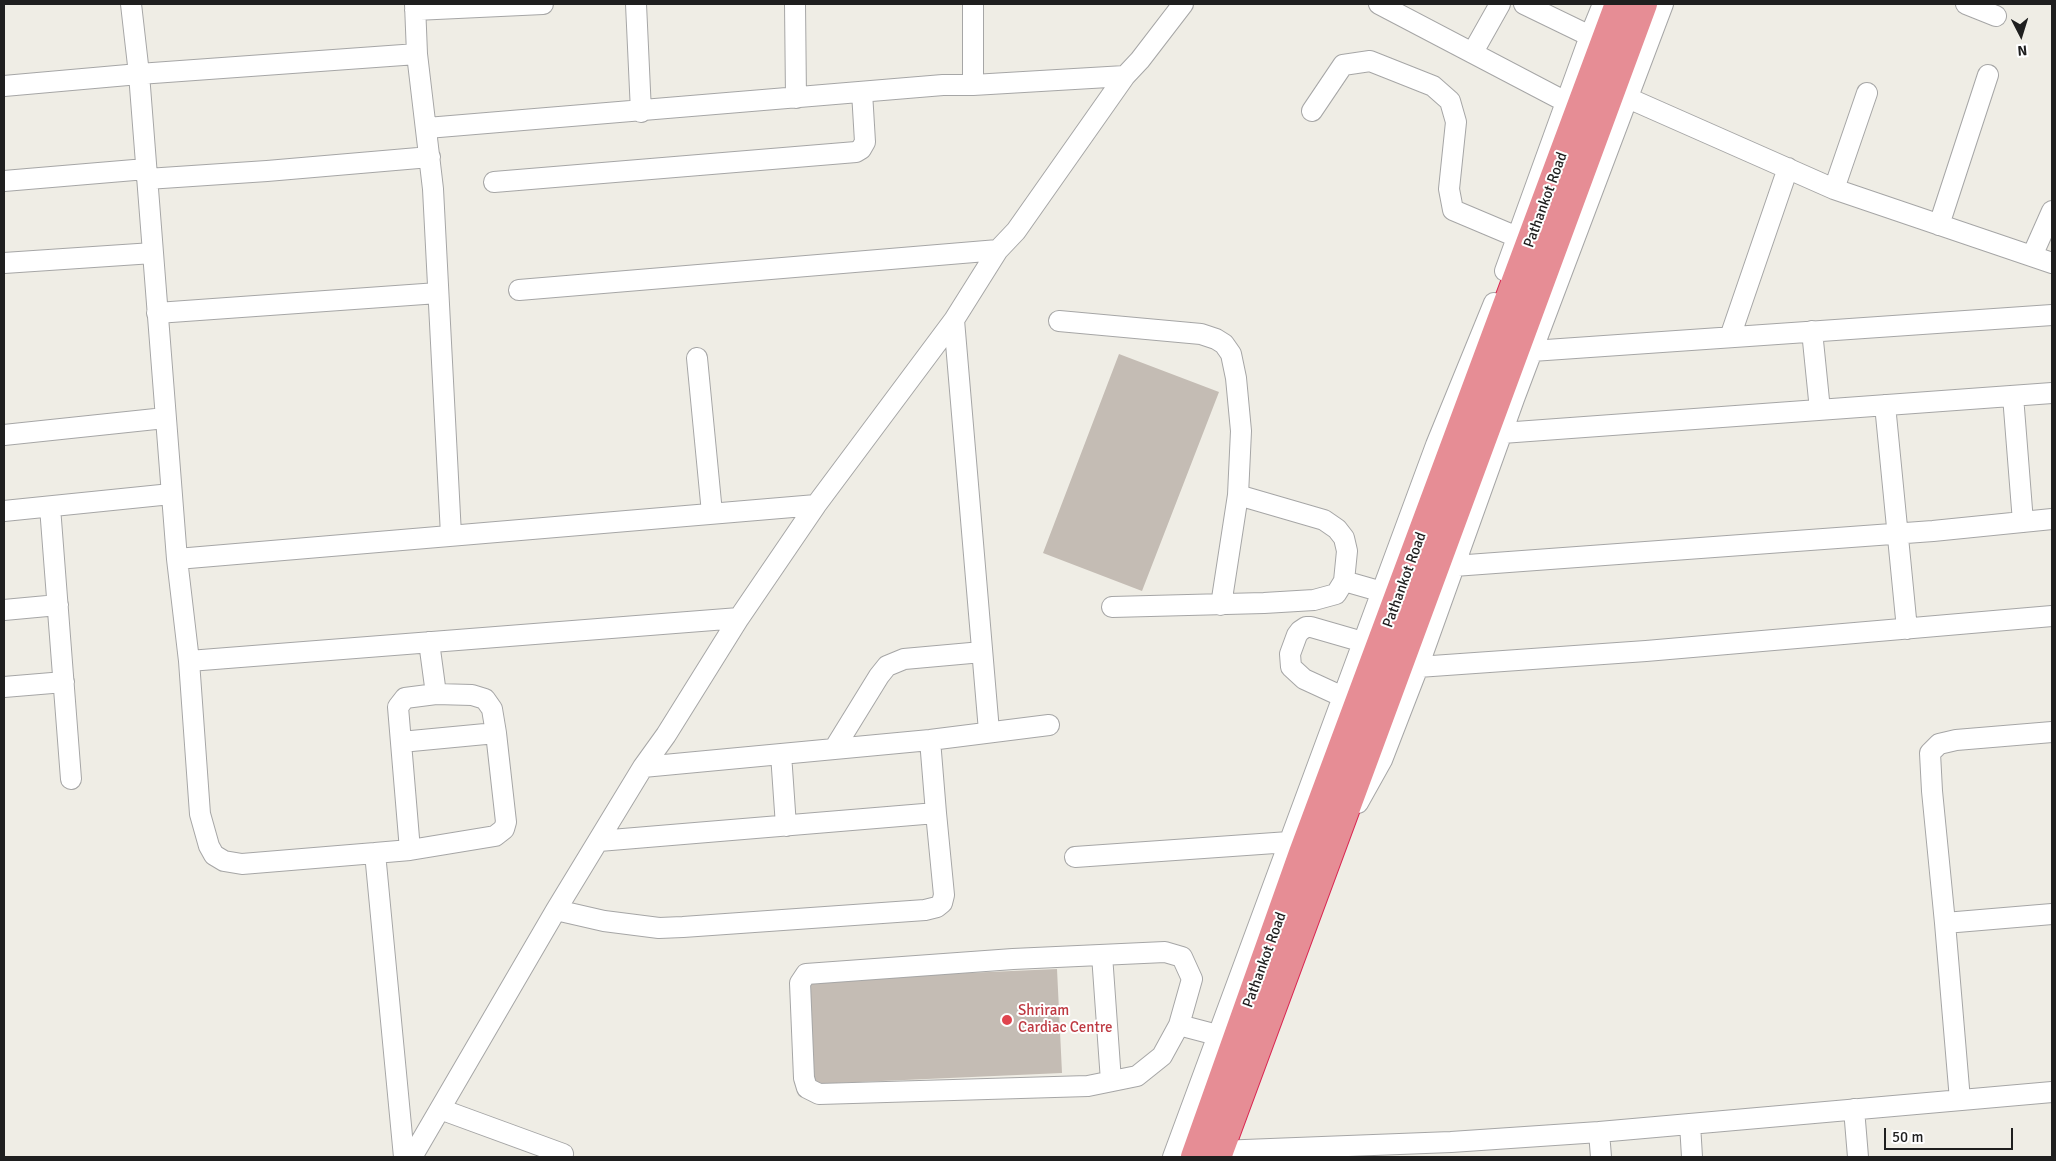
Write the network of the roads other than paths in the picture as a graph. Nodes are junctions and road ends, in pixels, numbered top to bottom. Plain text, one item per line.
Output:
1 (131, 4) edge
2 (534, 4) edge
3 (636, 4) edge
4 (795, 4) edge
5 (973, 4) edge
6 (1183, 4) edge
7 (1379, 4) edge
8 (1500, 4) edge
9 (1524, 4) edge
10 (1603, 4) edge
11 (1619, 4) edge
12 (1642, 4) edge
13 (1663, 4) edge
14 (1966, 4) edge
15 (415, 7) edge
16 (1412, 12) edge
17 (1996, 16) dead end
18 (1590, 36) junction
19 (1473, 52) junction
20 (417, 54) junction
21 (139, 74) junction
22 (1988, 75) dead end
23 (1124, 76) junction
24 (973, 85) junction
25 (4, 86) edge
26 (862, 92) junction
27 (1867, 93) dead end
28 (796, 98) junction
29 (1628, 98) junction
30 (1566, 102) junction
31 (1312, 111) dead end
32 (641, 112) junction
33 (427, 128) junction
34 (430, 157) junction
35 (1788, 168) junction
36 (146, 174) junction
37 (4, 180) edge
38 (494, 182) dead end
39 (1834, 188) junction
40 (2052, 211) edge
41 (1939, 225) junction
42 (1518, 237) junction
43 (998, 250) junction
44 (153, 253) junction
45 (2032, 256) junction
46 (4, 263) edge
47 (2052, 263) edge
48 (519, 290) dead end
49 (438, 293) junction
50 (157, 313) junction
51 (2052, 315) edge
52 (954, 320) junction
53 (1059, 321) dead end
54 (1812, 331) junction
55 (1730, 337) junction
56 (1532, 351) junction
57 (697, 358) dead end
58 (2052, 393) edge
59 (2013, 396) junction
60 (1885, 405) junction
61 (1820, 410) junction
62 (166, 418) junction
63 (1502, 433) junction
64 (4, 435) edge
65 (172, 494) junction
66 (1238, 495) junction
67 (816, 505) junction
68 (50, 507) junction
69 (4, 511) edge
70 (712, 513) junction
71 (2052, 519) edge
72 (2023, 522) junction
73 (1897, 533) junction
74 (451, 535) junction
75 (177, 559) junction
76 (1454, 566) junction
77 (1344, 581) junction
78 (1390, 594) junction
79 (58, 605) junction
80 (1221, 605) junction
81 (1112, 607) dead end
82 (4, 610) edge
83 (2052, 616) edge
84 (739, 618) junction
85 (1907, 629) junction
86 (429, 642) junction
87 (1363, 642) junction
88 (982, 652) junction
89 (189, 661) junction
90 (1418, 667) junction
91 (64, 682) junction
92 (4, 687) edge
93 (436, 694) junction
94 (1350, 701) junction
95 (1049, 725) dead end
96 (989, 731) junction
97 (2052, 732) edge
98 (496, 733) junction
99 (930, 740) junction
100 (401, 742) junction
101 (834, 749) junction
102 (780, 754) junction
103 (642, 767) junction
104 (71, 778) dead end
105 (936, 813) junction
106 (786, 826) junction
107 (599, 841) junction
108 (1289, 842) junction
109 (410, 850) junction
110 (375, 853) junction
111 (1076, 857) dead end
112 (1325, 862) junction
113 (556, 910) junction
114 (2052, 914) edge
115 (1944, 923) junction
116 (1102, 955) junction
117 (1179, 1025) junction
118 (1217, 1035) junction
119 (1111, 1081) junction
120 (2052, 1092) edge
121 (1960, 1100) junction
122 (440, 1109) junction
123 (1854, 1109) junction
124 (1690, 1124) junction
125 (1599, 1132) junction
126 (1452, 1150) edge
127 (563, 1154) dead end
128 (1210, 1155) edge
129 (404, 1157) edge
130 (412, 1157) edge
131 (1173, 1157) edge
132 (1602, 1157) edge
133 (1692, 1157) edge
134 (1858, 1157) edge

1 - 21 street
2 - 15 street
3 - 32 street
4 - 28 street
5 - 24 street
6 - 23 street
7 - 16 street
8 - 19 street
9 - 18 street
10 - 18 street
11 - 78 highway, Pathankot Road
12 - 112 highway
13 - 29 street
14 - 17 street
15 - 20 street
16 - 19 street
18 - 30 street
19 - 30 street
20 - 21 street
20 - 33 street
21 - 25 street
21 - 36 street
22 - 41 street
23 - 24 street
23 - 43 street
24 - 26 street
26 - 28 street
26 - 38 street
27 - 39 street
28 - 32 street
29 - 35 street
29 - 56 street
30 - 42 street
31 - 42 street
32 - 33 street
33 - 34 street
34 - 36 street
34 - 49 street
35 - 39 street
35 - 55 street
36 - 37 street
36 - 44 street
39 - 41 street
40 - 45 street
41 - 45 street
42 - 78 street
43 - 48 street
43 - 52 street
44 - 46 street
44 - 50 street
45 - 47 street
49 - 50 street
49 - 74 street
50 - 62 street
51 - 54 street
52 - 67 street
52 - 88 street
53 - 66 street
54 - 55 street
54 - 61 street
55 - 56 street
56 - 63 street
57 - 70 street
58 - 59 street
59 - 60 street
59 - 72 street
60 - 61 street
60 - 73 street
61 - 63 street
62 - 64 street
62 - 65 street
63 - 76 street
65 - 68 street
65 - 75 street
66 - 77 street
66 - 80 street
67 - 70 street
67 - 84 street
68 - 69 street
68 - 79 street
70 - 74 street
71 - 72 street
72 - 73 street
73 - 76 street
73 - 85 street
74 - 75 street
75 - 89 street
76 - 90 street
77 - 78 street
77 - 80 street
78 - 87 street
78 - 94 highway, Pathankot Road
79 - 82 street
79 - 91 street
80 - 81 street
83 - 85 street
84 - 86 street
84 - 103 street
85 - 90 street
86 - 89 street
86 - 93 street
87 - 94 street
87 - 94 street
88 - 96 street
88 - 101 street
89 - 110 street
90 - 112 street
91 - 92 street
91 - 104 street
93 - 98 street
93 - 100 street
94 - 108 street
94 - 128 highway, Pathankot Road
95 - 96 street
96 - 99 street
97 - 115 street
98 - 100 street
98 - 109 street
99 - 101 street
99 - 105 street
100 - 109 street
101 - 102 street
102 - 103 street
102 - 106 street
103 - 107 street
105 - 106 street
105 - 113 street
106 - 107 street
107 - 113 street
108 - 111 street
108 - 118 street
109 - 110 street
110 - 129 street
112 - 128 highway
113 - 122 street
114 - 115 street
115 - 121 street
116 - 117 street
116 - 119 street
116 - 119 street
117 - 118 street
117 - 119 street
118 - 131 street
120 - 121 street
121 - 123 street
122 - 127 street
122 - 130 street
123 - 124 street
123 - 134 street
124 - 125 street
124 - 133 street
125 - 126 street
125 - 132 street
126 - 128 street

